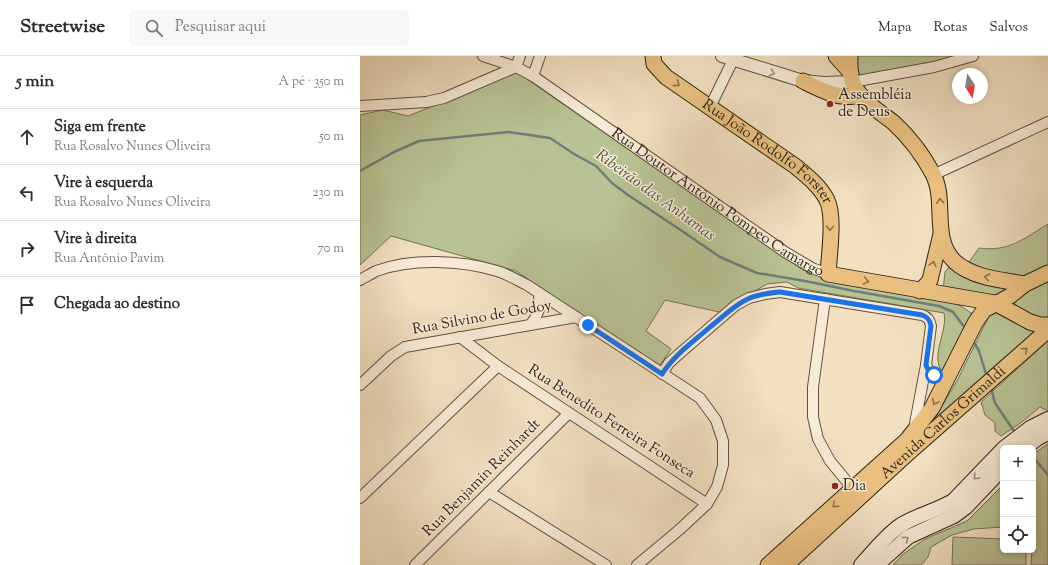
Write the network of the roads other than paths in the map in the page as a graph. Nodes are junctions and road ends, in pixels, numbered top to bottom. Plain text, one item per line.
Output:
1 (483, 56) edge
2 (520, 56) edge
3 (540, 56) edge
4 (653, 56) edge
5 (836, 56) edge
6 (850, 56) edge
7 (973, 56) edge
8 (728, 58) edge
9 (516, 67) junction
10 (533, 76) junction
11 (802, 82) joint
12 (854, 84) junction
13 (360, 106) edge
14 (710, 107) junction
15 (1048, 122) edge
16 (933, 175) junction
17 (941, 234) junction
18 (1048, 273) edge
19 (828, 274) junction
20 (360, 280) edge
21 (1025, 284) junction
22 (920, 290) junction
23 (539, 293) junction
24 (825, 299) junction
25 (995, 303) junction
26 (576, 317) junction
27 (530, 325) junction
28 (1048, 325) edge
29 (1048, 330) edge
30 (460, 337) junction
31 (926, 365) junction
32 (498, 366) junction
33 (662, 374) junction
34 (950, 374) junction
35 (360, 385) edge
36 (569, 413) junction
37 (1048, 419) edge
38 (914, 431) junction
39 (1041, 433) edge
40 (1011, 445) edge
41 (1028, 445) edge
42 (1000, 453) edge
43 (1000, 471) edge
44 (853, 490) junction
45 (489, 492) junction
46 (360, 498) edge
47 (707, 504) junction
48 (415, 565) edge
49 (606, 565) edge
50 (637, 565) edge
51 (768, 565) edge
52 (786, 565) edge
53 (861, 565) edge
54 (877, 565) edge

1 - 9 street, Rua Doutor Antônio Pompeo Camargo
2 - 9 street
3 - 10 street
4 -> 14 main road, Rua João Rodolfo Forster
5 - 12 main road
6 - 12 main road
7 - 12 street
8 -> 11 street
8 - 14 street
9 - 10 street, Rua Doutor Antônio Pompeo Camargo
9 - 13 street
10 - 19 street, Rua Doutor Antônio Pompeo Camargo
11 - 12 main road
12 - 16 main road
14 -> 19 main road, Rua João Rodolfo Forster
15 - 16 street
17 -> 16 main road
21 -> 17 main road
22 -> 17 main road
18 - 21 main road, Avenida Carlos Grimaldi
19 -> 22 main road, Rua Doutor Antônio Pompeo Camargo
20 - 23 street
21 - 25 main road, Avenida Carlos Grimaldi
22 - 25 main road, Rua Doutor Antônio Pompeo Camargo
23 - 26 street
23 - 27 street
24 - 31 street
24 - 33 street
24 - 44 street
25 - 28 main road, Rua Doutor Antônio Pompeo Camargo
25 - 34 main road, Avenida Carlos Grimaldi
26 - 27 street, Rua Silvino de Godoy
26 - 33 street
27 - 30 street, Rua Silvino de Godoy
52 -> 29 main road, Avenida Carlos Grimaldi
30 - 32 street, Rua Benedito Ferreira Fonseca
30 - 35 street, Rua Silvino de Godoy
31 - 34 street
31 - 38 street
32 - 36 street, Rua Benedito Ferreira Fonseca
32 - 46 street
33 - 47 street
34 -> 38 main road, Avenida Carlos Grimaldi
36 - 45 street, Rua Benjamin Reinhardt
36 - 47 street, Rua Benedito Ferreira Fonseca
37 - 39 main road
38 - 44 main road, Avenida Carlos Grimaldi
39 - 40 main road
39 - 41 main road
42 -> 53 main road
54 -> 43 main road
44 -> 51 main road, Avenida Carlos Grimaldi
45 - 48 street, Rua Benjamin Reinhardt
45 - 49 street
47 - 50 street

